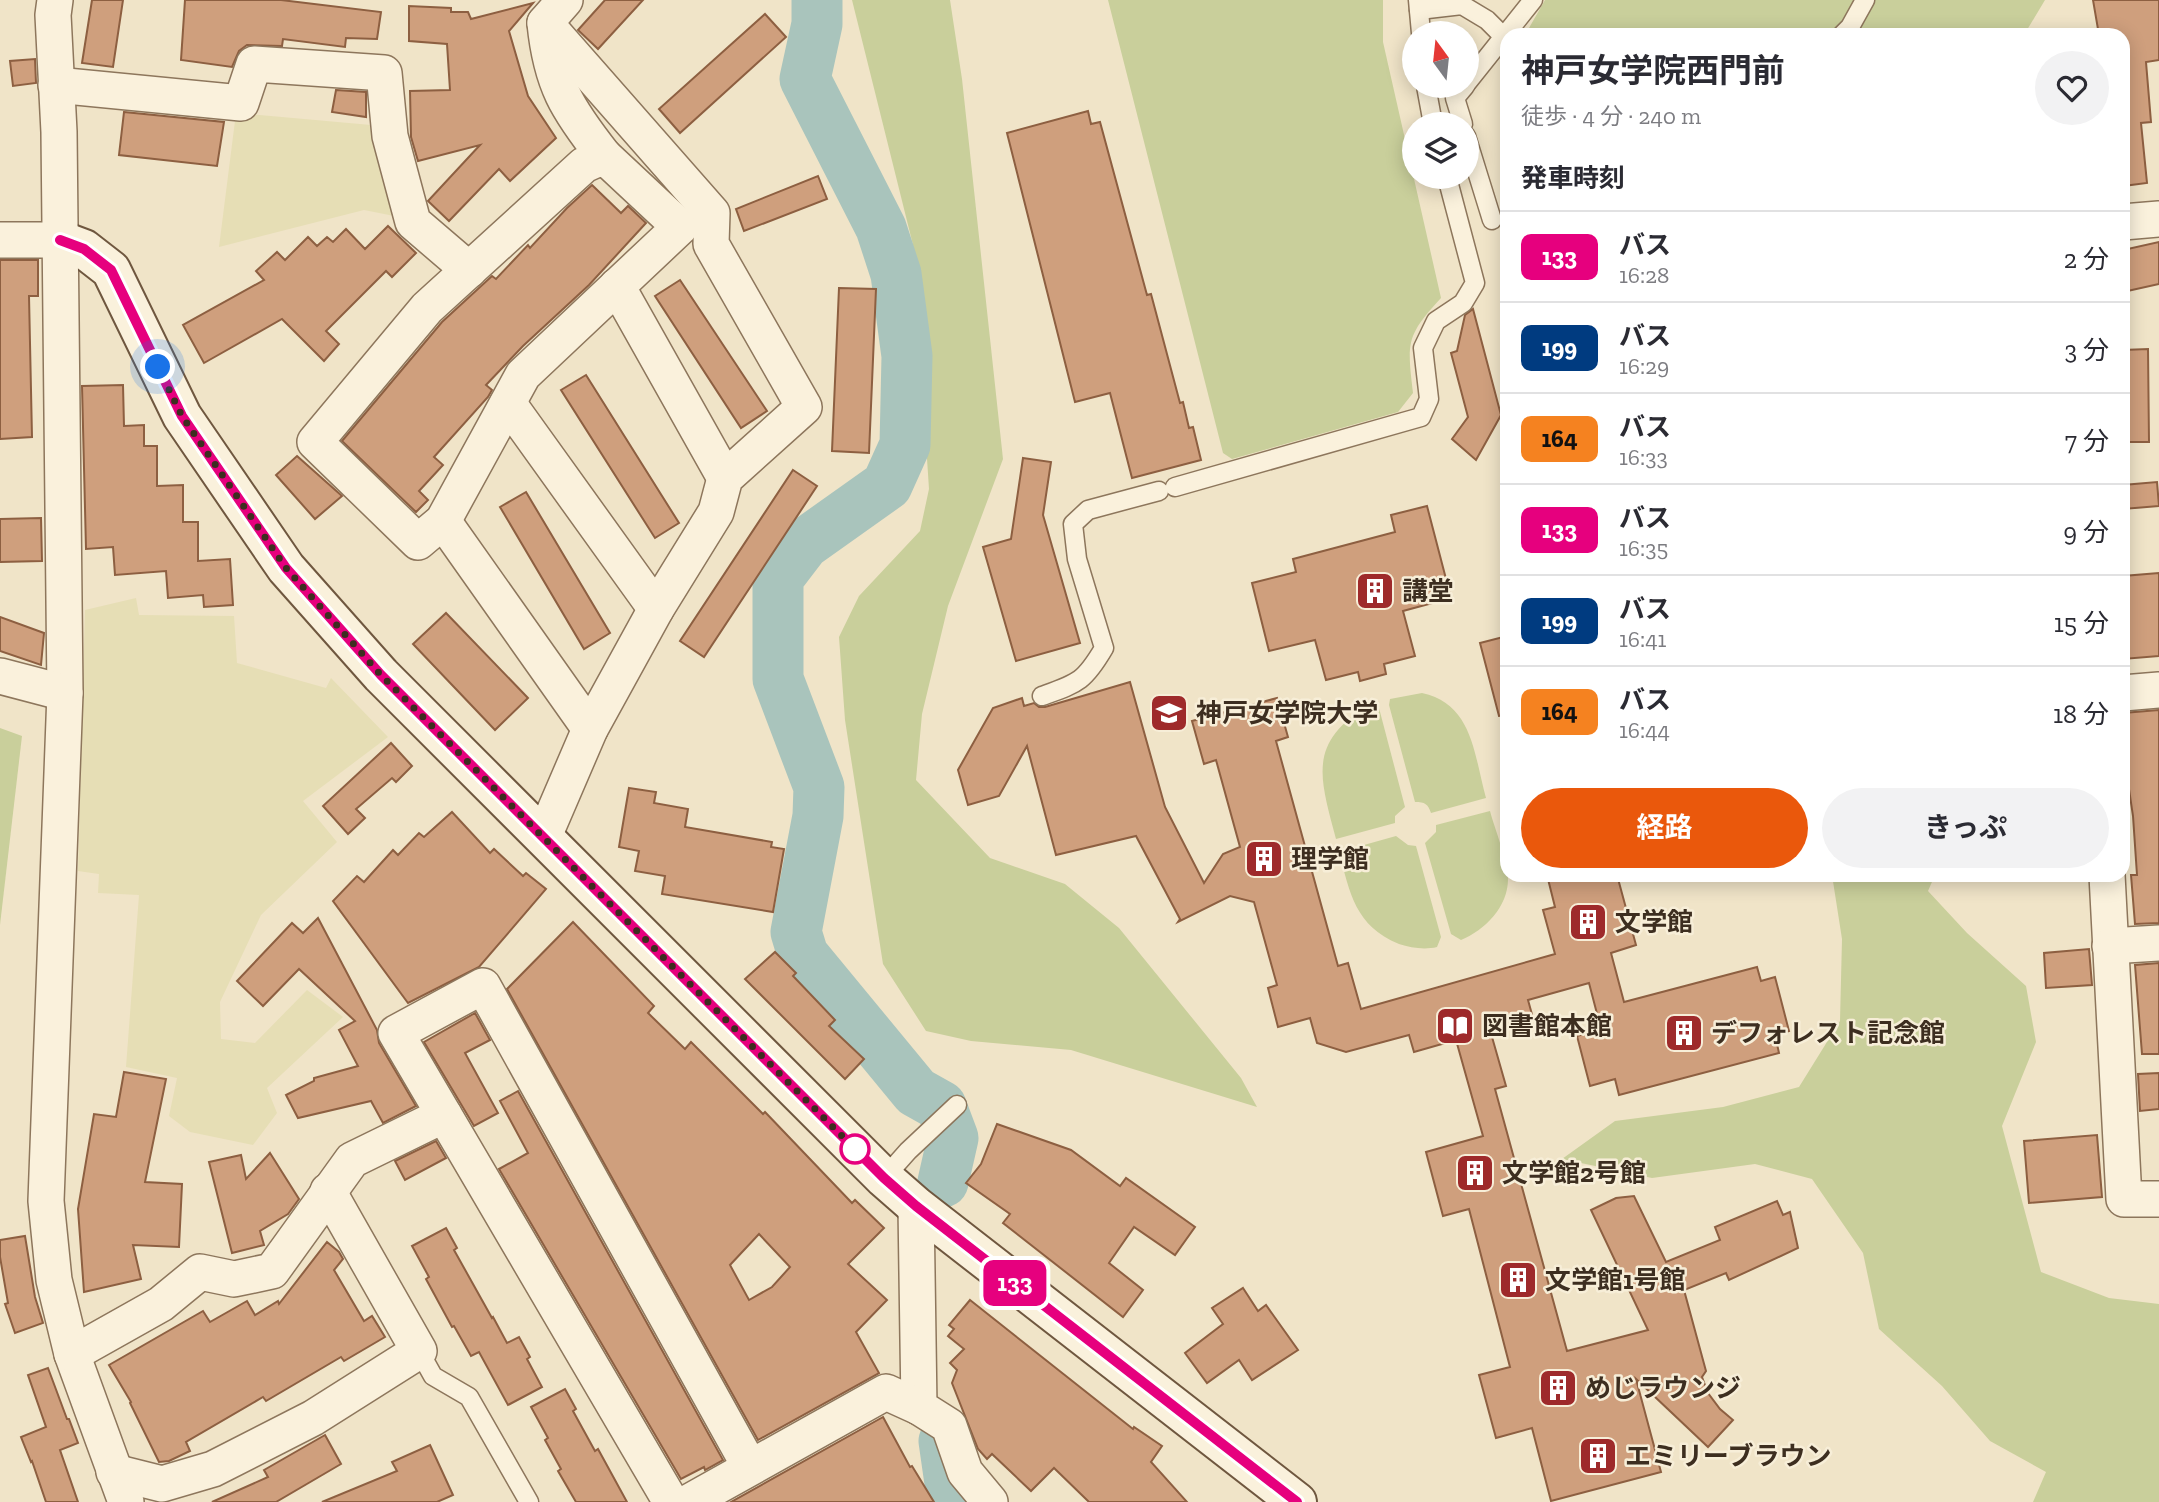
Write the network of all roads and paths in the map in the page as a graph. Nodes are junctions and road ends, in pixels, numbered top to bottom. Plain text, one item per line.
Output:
1 (55, 0) edge
2 (1534, 0) edge
3 (1865, 0) edge
4 (1418, 5) edge
5 (555, 12) edge
6 (1511, 28) edge
7 (1849, 28) edge
8 (1500, 33) edge
9 (1500, 42) edge
10 (1479, 68) edge
11 (56, 85) junction
12 (604, 156) junction
13 (1479, 178) edge
14 (1450, 189) edge
15 (2159, 219) edge
16 (1492, 220) dead end
17 (2130, 221) edge
18 (0, 240) edge
19 (60, 240) junction
20 (469, 270) junction
21 (617, 286) junction
22 (508, 404) junction
23 (725, 478) junction
24 (443, 521) junction
25 (656, 609) junction
26 (0, 676) edge
27 (2159, 690) edge
28 (2130, 692) edge
29 (65, 693) junction
30 (1042, 696) dead end
31 (590, 729) junction
32 (544, 836) junction
33 (2107, 882) edge
34 (2159, 943) edge
35 (2110, 946) junction
36 (957, 1105) dead end
37 (444, 1115) junction
38 (884, 1178) junction
39 (328, 1191) junction
40 (2159, 1199) edge
41 (916, 1206) junction
42 (419, 1351) junction
43 (72, 1354) junction
44 (919, 1407) junction
45 (750, 1467) junction
46 (120, 1487) edge
47 (529, 1502) edge
48 (671, 1502) edge
49 (690, 1502) edge
50 (990, 1502) edge
51 (1297, 1502) edge

1 - 11 street
2 - 6 lane
3 - 7 lane
4 - 8 lane
5 - 12 street
5 - 23 street
9 - 10 lane
11 - 19 street
11 - 20 street
12 - 20 street
12 - 21 street
13 - 16 lane
14 - 30 lane
15 - 17 street
18 - 19 street
19 - 29 street
19 - 32 street
20 - 24 street
21 - 22 street
21 - 23 street
22 - 24 street
22 - 25 street
23 - 25 street
24 - 31 street
25 - 31 street
26 - 29 street
27 - 28 street
29 - 43 street
31 - 32 street
32 - 38 street
33 - 35 street
34 - 35 street
35 - 40 street
36 - 38 lane
37 - 39 street
37 - 45 street
37 - 48 street
38 - 41 street
39 - 42 street
39 - 43 street
41 - 44 street
41 - 51 street
42 - 46 street
42 - 47 lane
43 - 46 street
44 - 45 street
44 - 50 street
45 - 49 street

